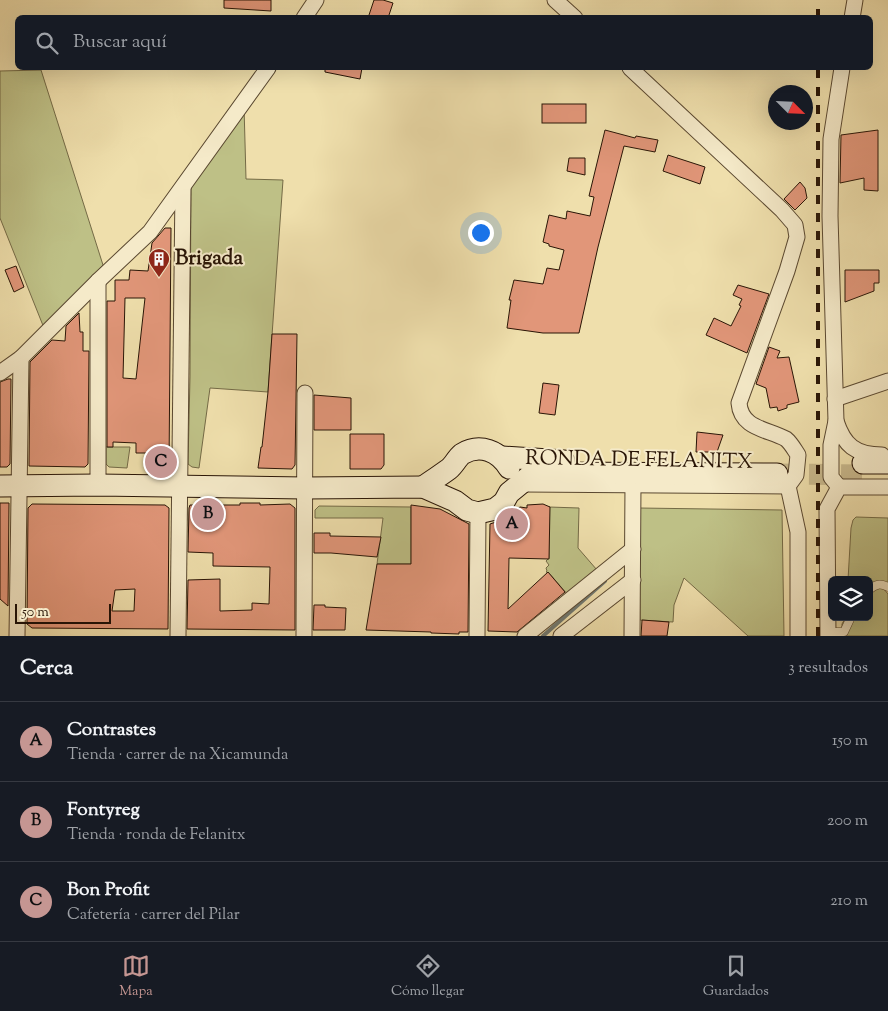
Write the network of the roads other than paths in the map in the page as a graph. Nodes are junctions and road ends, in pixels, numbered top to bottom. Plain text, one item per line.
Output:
1 (316, 0) edge
2 (555, 0) edge
3 (856, 0) edge
4 (306, 15) edge
5 (572, 15) edge
6 (853, 15) edge
7 (267, 70) edge
8 (632, 70) edge
9 (842, 70) edge
10 (184, 187) junction
11 (98, 281) junction
12 (21, 358) junction
13 (0, 373) edge
14 (888, 381) edge
15 (305, 393) dead end
16 (835, 399) junction
17 (836, 421) junction
18 (888, 455) edge
19 (502, 457) junction
20 (888, 463) edge
21 (450, 468) junction
22 (780, 475) junction
23 (888, 475) edge
24 (633, 484) junction
25 (98, 485) junction
26 (10, 486) edge
27 (839, 486) junction
28 (179, 487) junction
29 (423, 487) junction
30 (305, 488) junction
31 (514, 488) junction
32 (888, 488) edge
33 (455, 501) junction
34 (478, 513) junction
35 (633, 549) junction
36 (633, 580) junction
37 (873, 587) edge
38 (888, 587) edge
39 (849, 621) edge
40 (828, 634) edge
41 (18, 636) edge
42 (178, 636) edge
43 (304, 636) edge
44 (477, 636) edge
45 (525, 636) edge
46 (561, 636) edge
47 (632, 636) edge
48 (798, 636) edge

1 - 4 street
2 - 5 street
3 - 6 street
7 - 10 street
8 - 22 street
9 - 16 street
10 - 11 street
10 - 28 street
11 - 12 street
11 - 25 street
12 - 13 street
12 - 26 street
14 - 16 street
15 - 30 street
16 - 17 street
17 - 18 street
17 - 27 street
19 - 21 main road
19 - 22 main road, RONDA DE FELANITX
19 - 31 main road
20 - 23 main road
21 - 29 main road
21 - 33 main road
22 - 24 street
22 - 31 main road, RONDA DE FELANITX
22 - 48 street
24 - 31 street
24 - 35 street
25 - 26 main road
25 - 28 main road
26 - 41 street
27 - 32 street
27 - 40 street
28 - 30 main road
28 - 42 street
29 - 30 main road
29 - 33 main road
30 - 43 street
31 - 34 main road
33 - 34 main road
34 - 44 street
35 - 36 street
35 - 45 street
36 - 46 street
36 - 47 street
37 - 38 lane
39 - 40 lane

